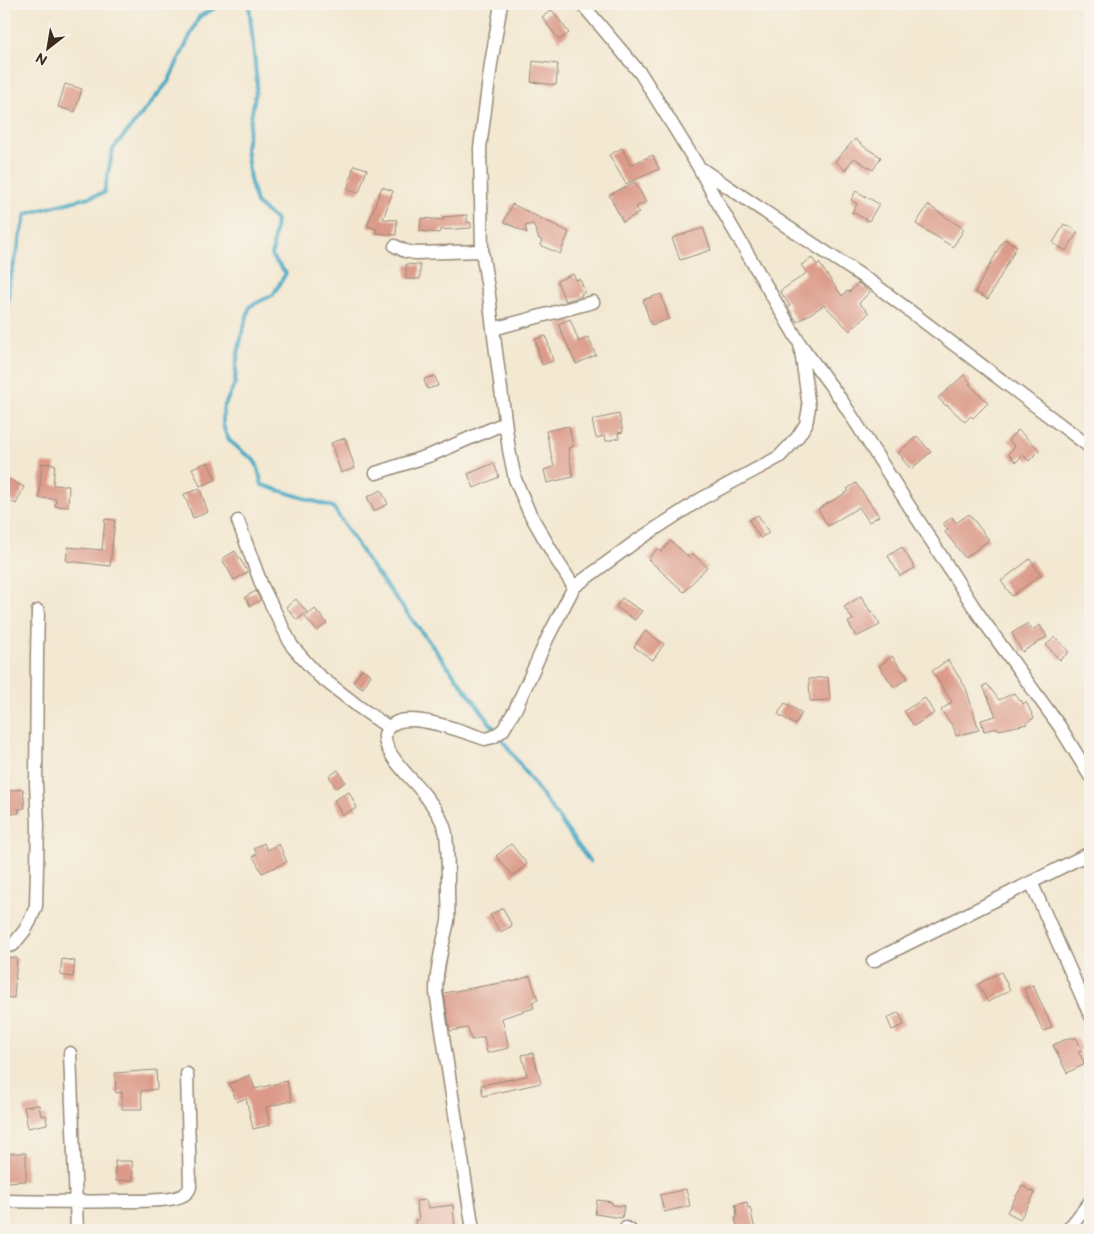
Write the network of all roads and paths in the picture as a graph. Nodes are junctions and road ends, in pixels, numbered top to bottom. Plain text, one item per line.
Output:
1 (501, 4) edge
2 (582, 4) edge
3 (698, 166) junction
4 (395, 246) dead end
5 (482, 251) junction
6 (593, 302) dead end
7 (493, 329) junction
8 (800, 344) junction
9 (505, 424) junction
10 (1090, 447) edge
11 (376, 472) dead end
12 (238, 521) dead end
13 (574, 587) junction
14 (38, 611) dead end
15 (388, 727) junction
16 (1090, 776) edge
17 (1090, 853) edge
18 (1031, 882) junction
19 (4, 947) edge
20 (873, 961) dead end
21 (1090, 1015) edge
22 (70, 1053) dead end
23 (187, 1074) dead end
24 (4, 1201) edge
25 (76, 1202) junction
26 (1090, 1202) edge
27 (77, 1230) edge
28 (473, 1230) edge
29 (1068, 1230) edge

1 - 5 street
2 - 3 street
3 - 8 street
3 - 10 street
4 - 5 street
5 - 7 street
6 - 7 street
7 - 9 street
8 - 13 street
8 - 16 street
9 - 11 street
9 - 13 street
12 - 15 street
13 - 15 street
14 - 19 street
15 - 28 street
17 - 18 street
18 - 20 street
18 - 21 street
22 - 25 street
23 - 25 street
24 - 25 street
25 - 27 street
26 - 29 street

